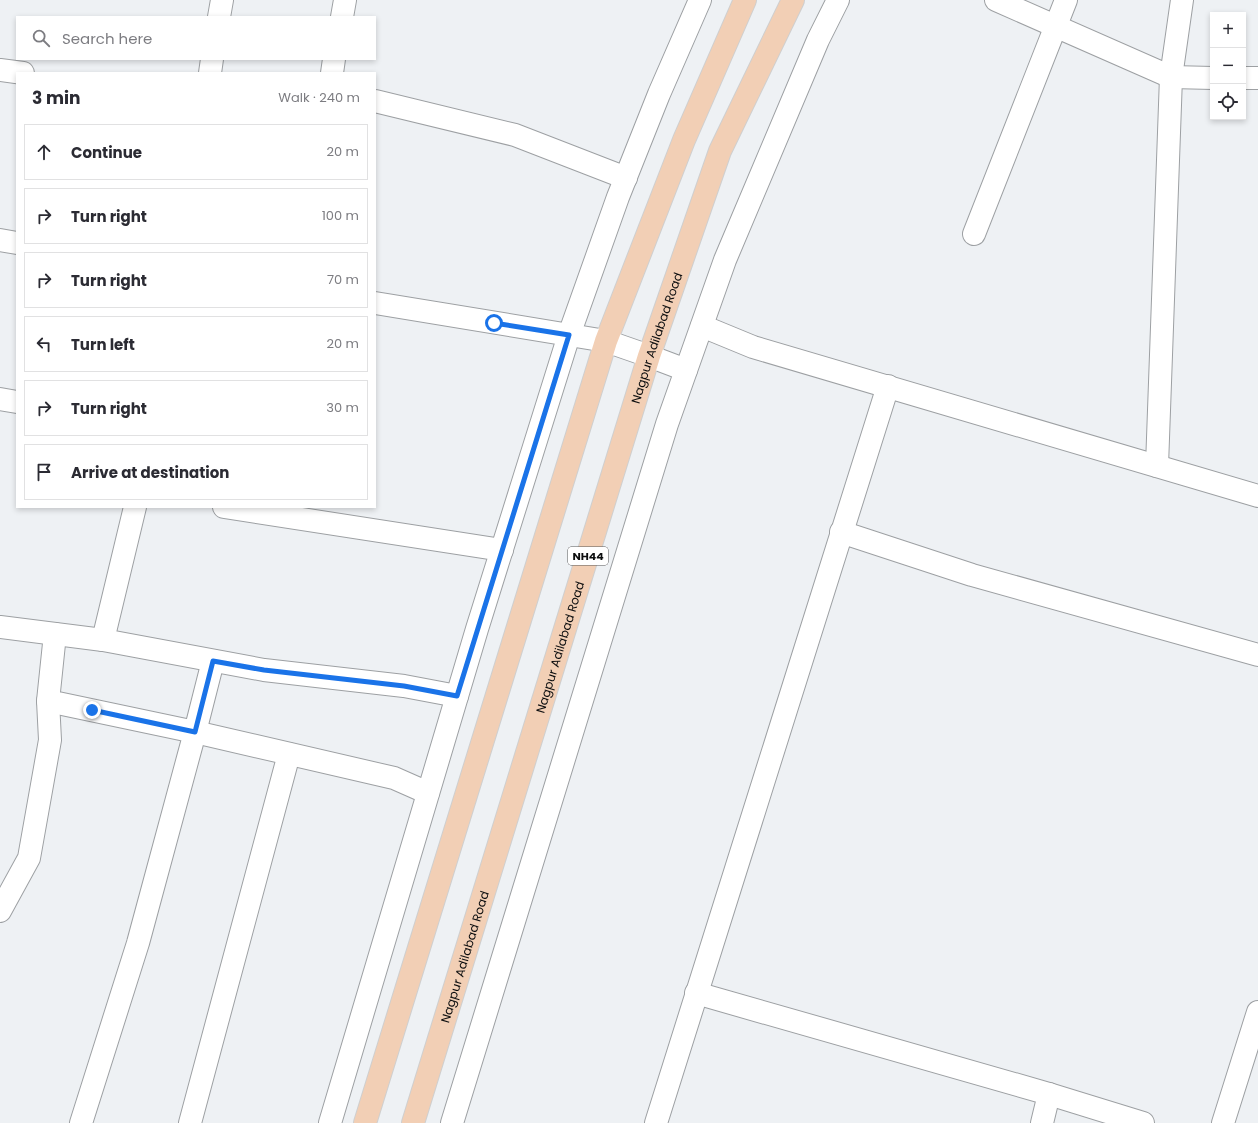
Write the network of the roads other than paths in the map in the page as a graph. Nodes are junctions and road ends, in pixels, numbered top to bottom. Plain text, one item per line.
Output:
1 (222, 0) edge
2 (345, 0) edge
3 (700, 0) edge
4 (745, 0) edge
5 (793, 0) edge
6 (838, 0) edge
7 (996, 0) edge
8 (1066, 0) edge
9 (1182, 0) edge
10 (219, 16) edge
11 (342, 16) edge
12 (1055, 26) junction
13 (212, 60) edge
14 (334, 60) edge
15 (0, 70) edge
16 (16, 72) edge
17 (210, 72) edge
18 (332, 72) edge
19 (1171, 77) junction
20 (1210, 78) edge
21 (1246, 78) edge
22 (1258, 78) edge
23 (376, 101) edge
24 (626, 178) junction
25 (974, 234) dead end
26 (0, 240) edge
27 (16, 243) edge
28 (376, 303) edge
29 (702, 326) junction
30 (569, 335) junction
31 (606, 341) junction
32 (649, 356) junction
33 (686, 370) junction
34 (888, 386) junction
35 (0, 399) edge
36 (16, 402) edge
37 (1157, 466) junction
38 (1258, 496) edge
39 (135, 508) edge
40 (238, 508) edge
41 (253, 509) edge
42 (841, 532) junction
43 (502, 550) junction
44 (0, 627) edge
45 (55, 634) junction
46 (103, 640) junction
47 (1258, 655) edge
48 (213, 661) junction
49 (457, 696) junction
50 (48, 701) junction
51 (195, 732) junction
52 (289, 754) junction
53 (428, 793) junction
54 (0, 911) edge
55 (696, 993) junction
56 (1258, 1012) edge
57 (1049, 1094) junction
58 (81, 1123) edge
59 (190, 1123) edge
60 (330, 1123) edge
61 (365, 1123) edge
62 (413, 1123) edge
63 (452, 1123) edge
64 (657, 1123) edge
65 (1042, 1123) edge
66 (1143, 1123) edge
67 (1223, 1123) edge

1 - 10 street
2 - 11 street
3 - 24 street
4 - 31 highway
5 - 32 highway, Nagpur Adilabad Road / NH44
6 - 29 street
7 - 12 street
8 - 12 street
9 - 19 street
12 - 19 street
12 - 25 street
13 - 17 street
14 - 18 street
15 - 16 street
19 - 20 street
19 - 37 street
21 - 22 street
23 - 24 street
24 - 30 street
26 - 27 street
28 - 30 street
29 - 33 street
29 - 34 street
30 - 31 street
30 - 43 street
31 - 32 street
31 - 61 highway
32 - 33 street
32 - 62 highway, Nagpur Adilabad Road / NH44
33 - 63 street
34 - 37 street
34 - 42 street
35 - 36 street
37 - 38 street
39 - 46 street
40 - 41 street
41 - 43 street
42 - 47 street
42 - 55 street
43 - 49 street
44 - 45 street
45 - 46 street
45 - 50 street
46 - 48 street
48 - 49 street
48 - 51 street
49 - 53 street
50 - 51 street
50 - 54 street
51 - 52 street
51 - 58 street
52 - 53 street
52 - 59 street
53 - 60 street
55 - 57 street
55 - 64 street
56 - 67 street
57 - 65 street
57 - 66 street

